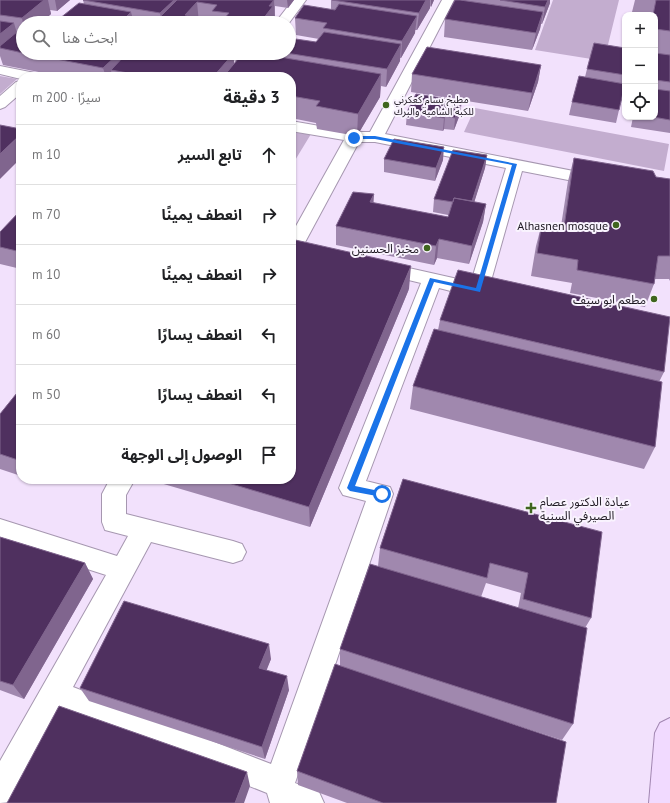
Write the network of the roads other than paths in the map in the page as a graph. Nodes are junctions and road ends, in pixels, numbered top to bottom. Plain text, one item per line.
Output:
1 (300, 0) edge
2 (448, 0) edge
3 (287, 16) edge
4 (0, 70) edge
5 (16, 75) edge
6 (16, 91) edge
7 (0, 104) edge
8 (296, 127) edge
9 (375, 137) junction
10 (354, 138) junction
11 (515, 164) junction
12 (616, 184) edge
13 (298, 247) edge
14 (363, 263) edge
15 (432, 280) junction
16 (478, 291) junction
17 (501, 296) edge
18 (120, 484) edge
19 (0, 530) edge
20 (145, 530) junction
21 (233, 552) dead end
22 (123, 569) junction
23 (54, 694) junction
24 (670, 733) edge
25 (7, 763) edge
26 (280, 783) junction
27 (0, 791) edge
28 (308, 803) edge
29 (665, 803) edge

1 - 3 street
2 - 9 street
4 - 5 street
6 - 7 street
8 - 10 street
9 - 10 street
9 - 11 street
10 - 13 street
11 - 12 street
11 - 16 street
14 - 15 street
15 - 16 street
15 - 26 street
16 - 17 street
18 - 20 street
19 - 22 street
20 - 21 street
20 - 22 street
22 - 23 street
23 - 25 street
23 - 26 street
24 - 29 main road
25 - 27 street
26 - 28 street

